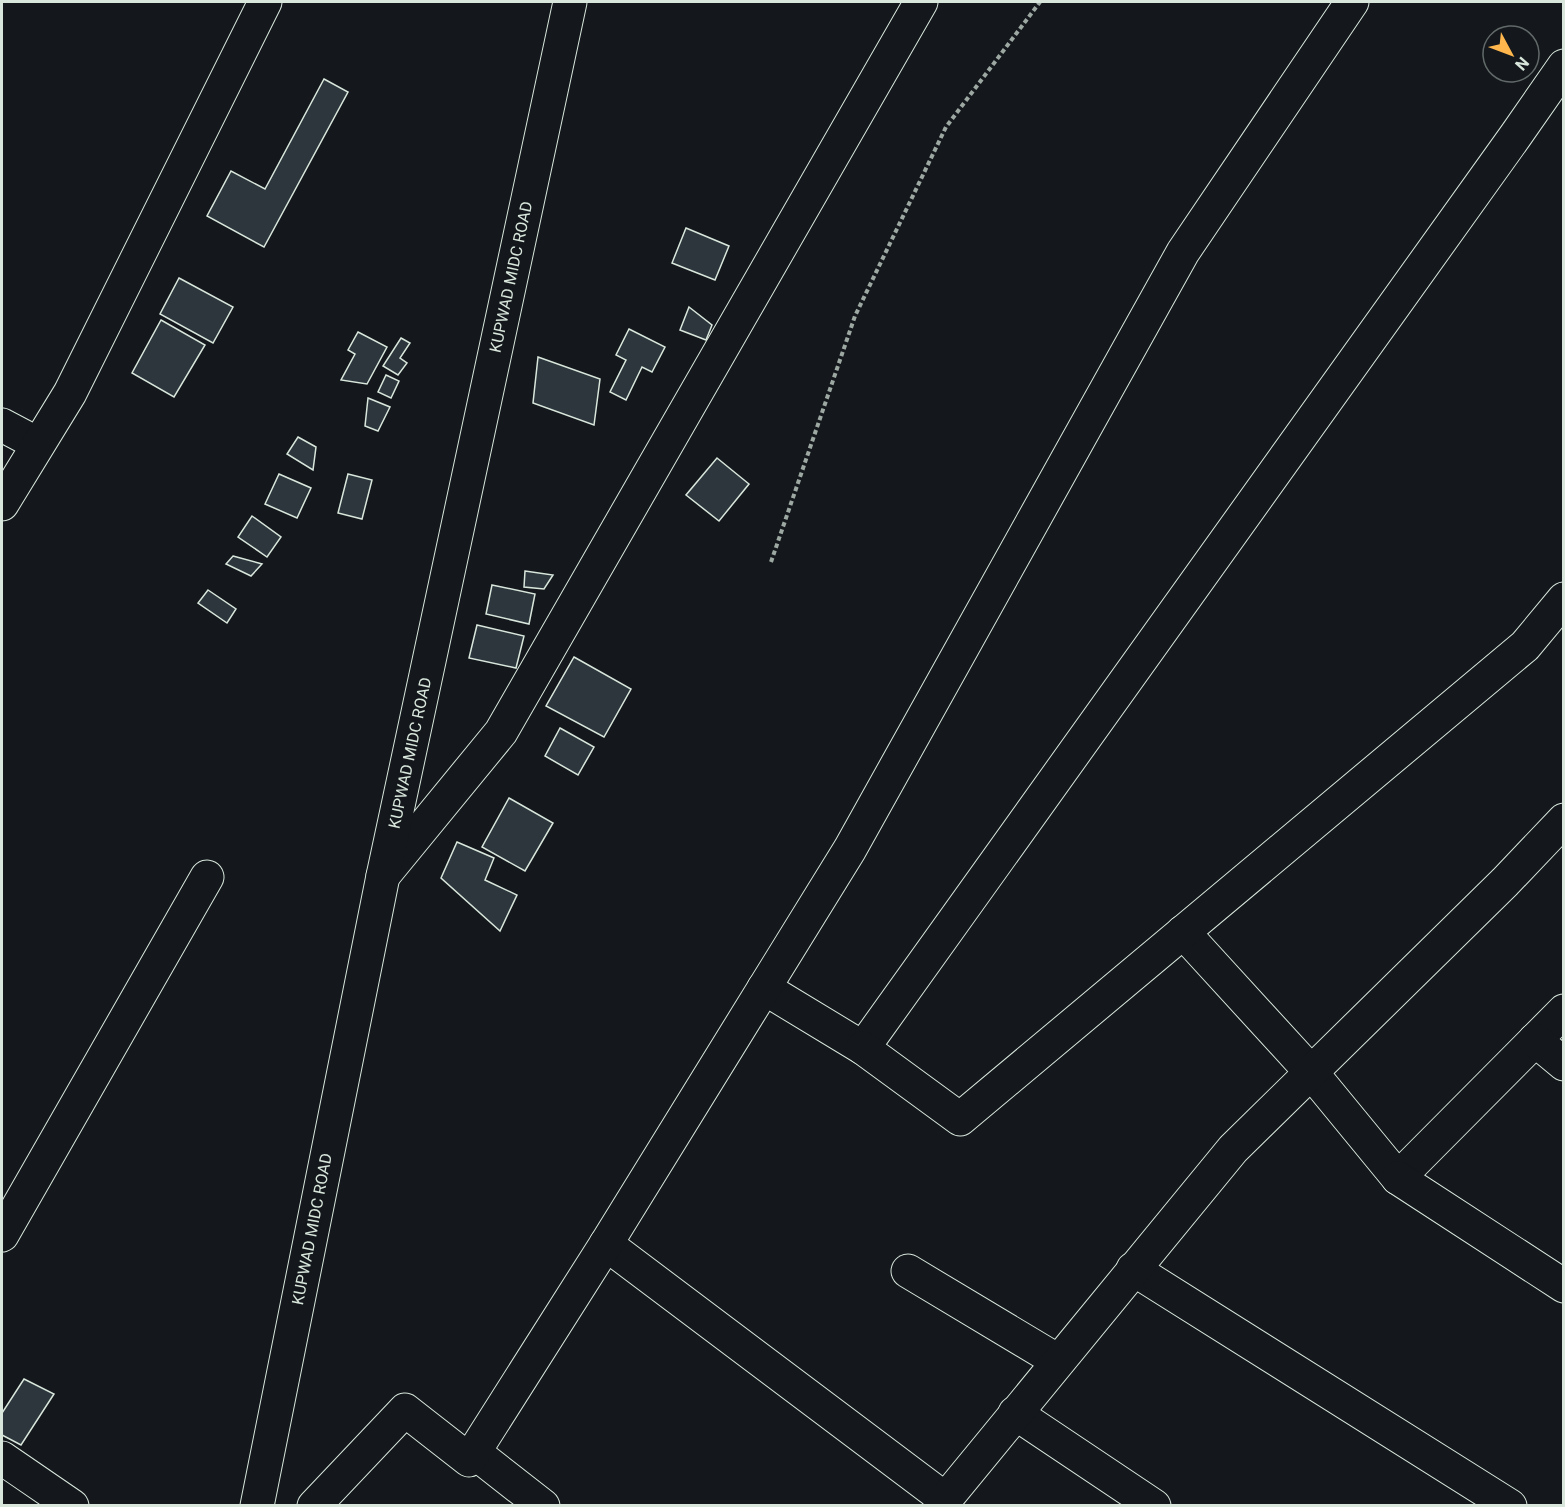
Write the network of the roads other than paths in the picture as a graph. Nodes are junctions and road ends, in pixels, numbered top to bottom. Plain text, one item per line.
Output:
1 (265, 2) edge
2 (570, 2) edge
3 (921, 2) edge
4 (1352, 2) edge
5 (1563, 66) edge
6 (2, 425) edge
7 (38, 444) junction
8 (2, 504) edge
9 (1563, 599) edge
10 (1563, 819) edge
11 (383, 876) junction
12 (207, 877) dead end
13 (1183, 932) junction
14 (764, 988) junction
15 (1563, 1011) edge
16 (1535, 1040) junction
17 (863, 1048) junction
18 (1563, 1064) edge
19 (1311, 1071) junction
20 (1398, 1178) junction
21 (2, 1235) edge
22 (606, 1244) junction
23 (1133, 1269) junction
24 (908, 1271) dead end
25 (1563, 1286) edge
26 (1058, 1361) junction
27 (1015, 1413) junction
28 (474, 1452) junction
29 (2, 1458) edge
30 (942, 1502) edge
31 (72, 1506) edge
32 (257, 1506) edge
33 (314, 1506) edge
34 (543, 1506) edge
35 (1154, 1506) edge
36 (1510, 1506) edge

1 - 7 street
2 - 11 street, KUPWAD MIDC ROAD
3 - 11 street
4 - 14 street
5 - 17 street
6 - 7 street
7 - 8 street
9 - 13 street
10 - 19 street
11 - 32 street, KUPWAD MIDC ROAD
12 - 21 street
13 - 17 street
13 - 19 street
14 - 17 street
14 - 22 street
15 - 16 street
16 - 18 street
16 - 20 street
19 - 20 street
19 - 23 street
20 - 25 street
22 - 28 street
22 - 30 street
23 - 26 street
23 - 36 street
24 - 26 street
26 - 27 street
27 - 30 street
27 - 35 street
28 - 33 street
28 - 34 street
29 - 31 street

